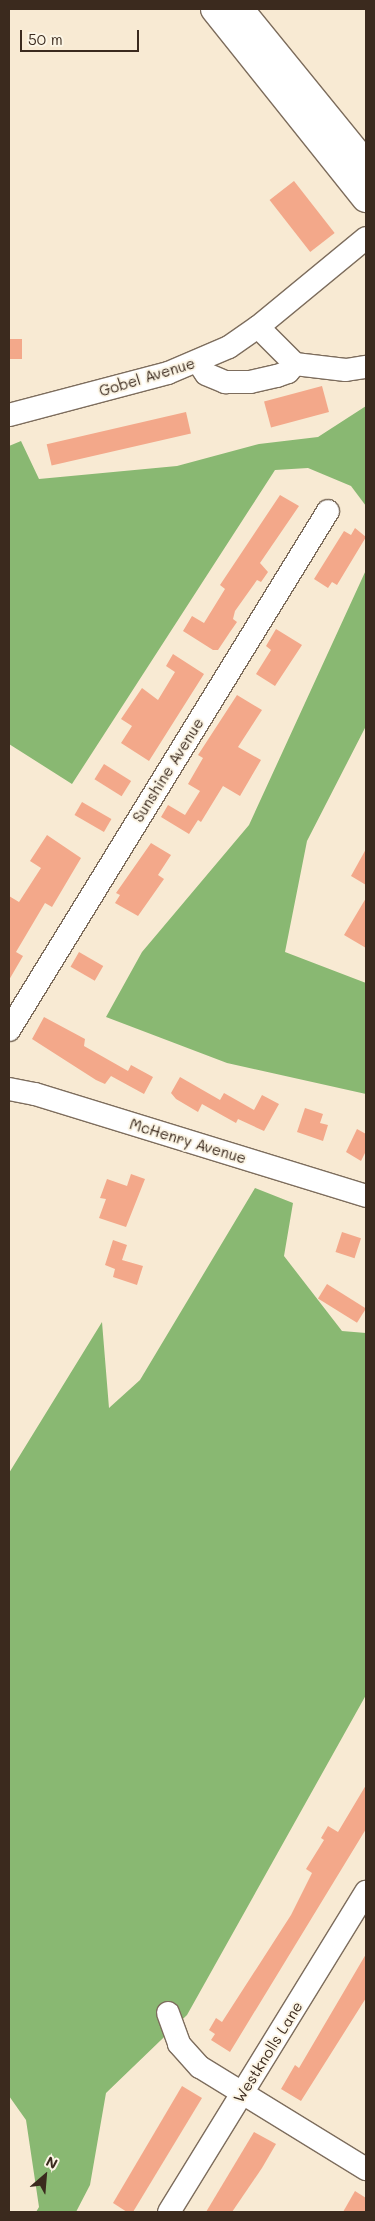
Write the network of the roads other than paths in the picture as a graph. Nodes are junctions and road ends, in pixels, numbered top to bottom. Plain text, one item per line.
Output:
1 (215, 9) edge
2 (240, 9) edge
3 (366, 165) edge
4 (366, 198) edge
5 (366, 238) edge
6 (258, 327) junction
7 (198, 362) junction
8 (295, 364) junction
9 (366, 367) edge
10 (9, 415) edge
11 (328, 511) dead end
12 (9, 1030) edge
13 (9, 1089) edge
14 (366, 1196) edge
15 (366, 1892) edge
16 (168, 2013) dead end
17 (243, 2094) junction
18 (366, 2170) edge
19 (168, 2212) edge

1 - 4 main road
2 - 3 main road
5 - 6 street, Gobel Avenue
6 - 7 street, Gobel Avenue
6 - 8 street
7 - 8 street
7 - 10 street, Gobel Avenue
8 - 9 street
11 - 12 street, Sunshine Avenue
13 - 14 street, McHenry Avenue
15 - 17 street, Westknolls Lane
16 - 17 street
17 - 18 street
17 - 19 street, Westknolls Lane

